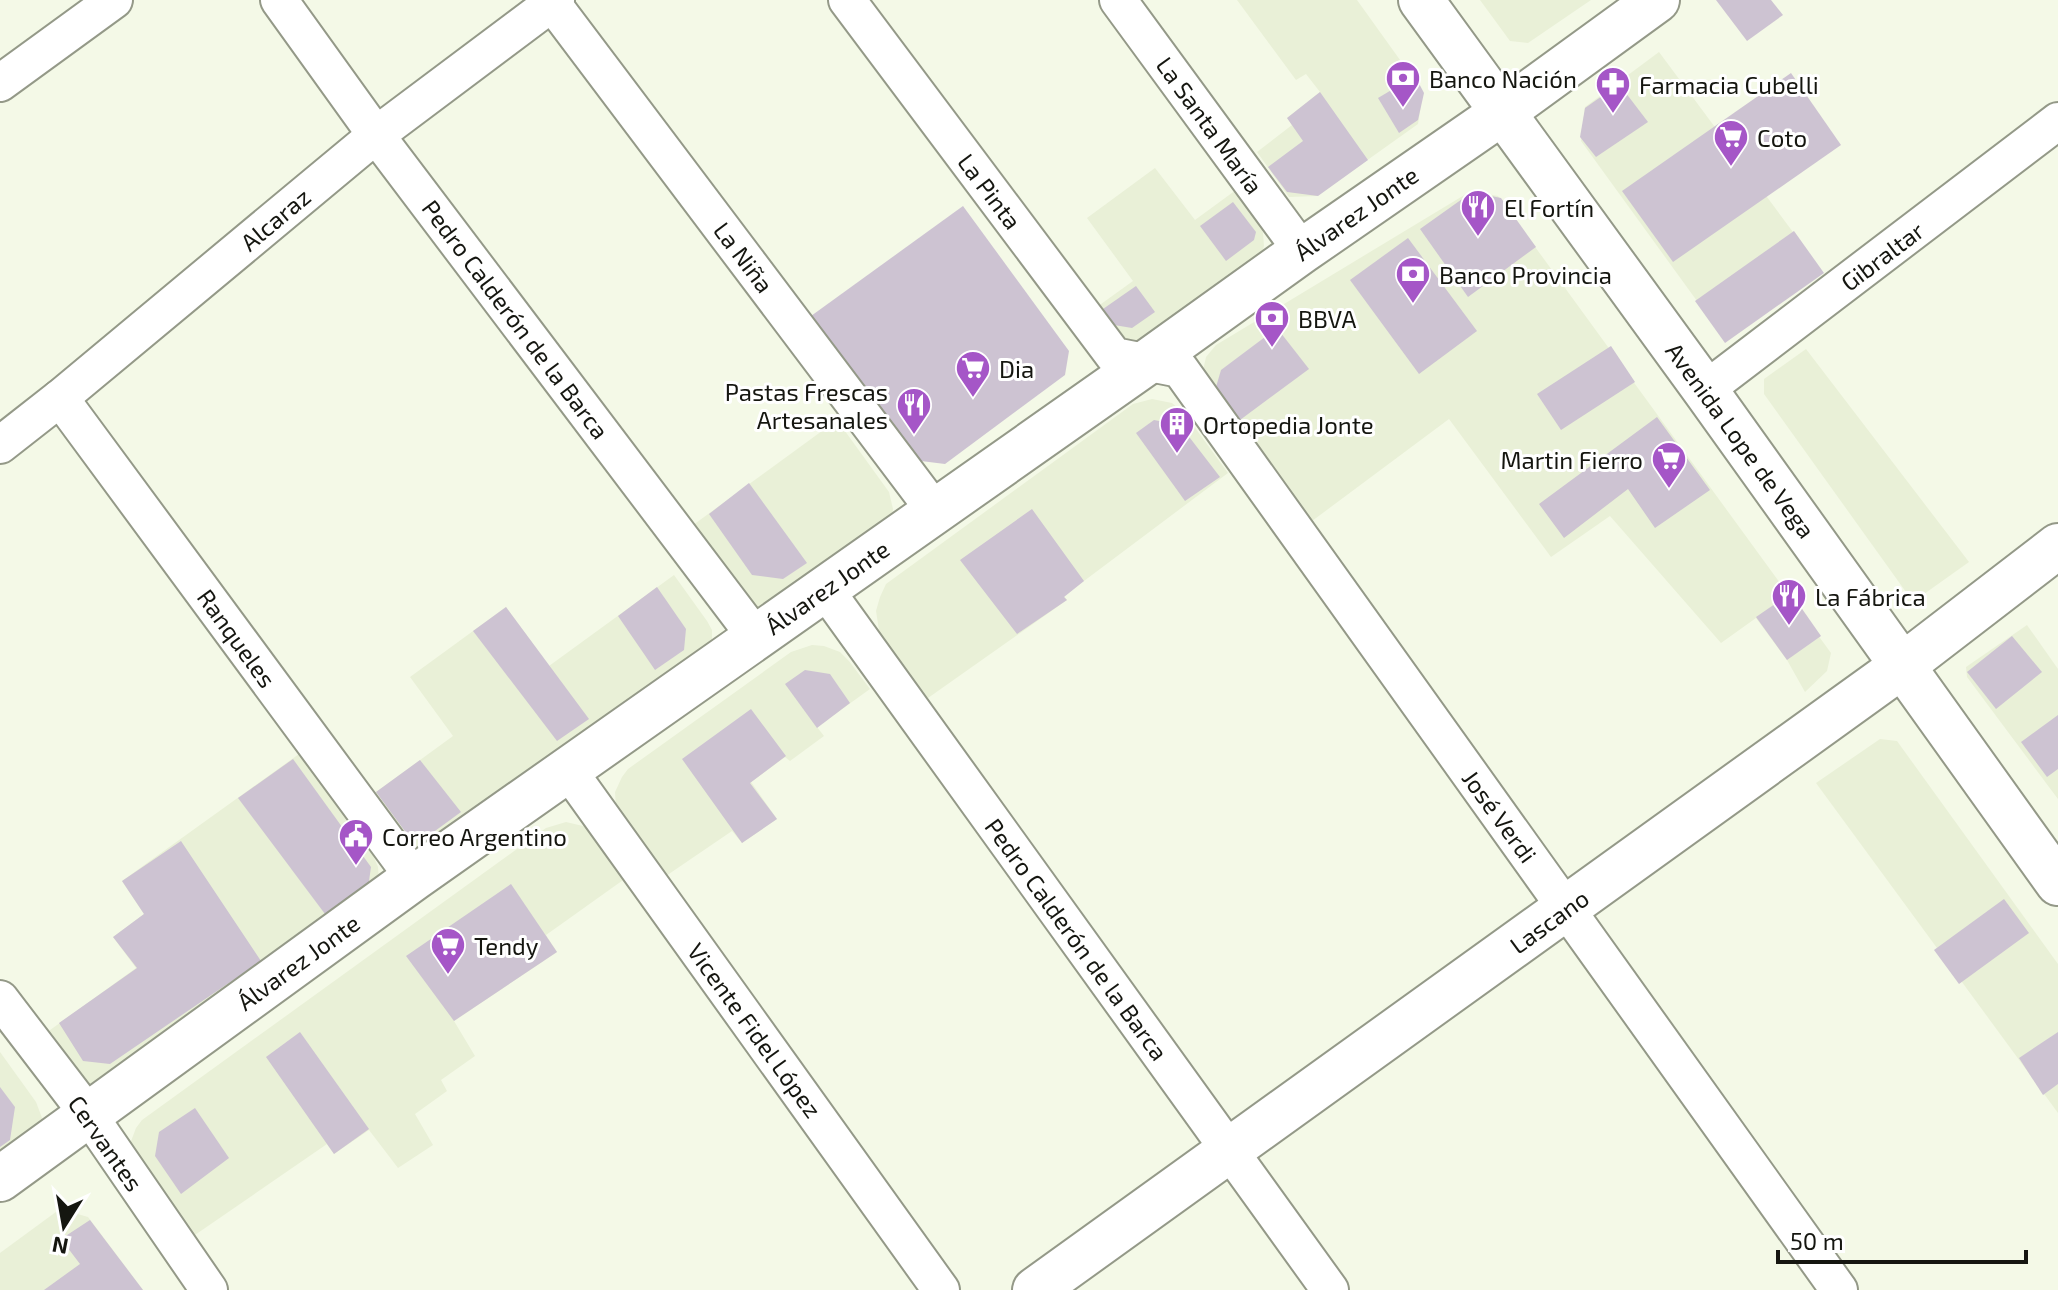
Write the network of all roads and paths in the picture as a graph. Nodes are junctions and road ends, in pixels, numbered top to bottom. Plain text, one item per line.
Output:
1 (114, 0) edge
2 (279, 0) edge
3 (847, 0) edge
4 (1118, 0) edge
5 (1421, 0) edge
6 (1657, 0) edge
7 (554, 1) edge
8 (0, 83) edge
9 (1503, 112) junction
10 (2058, 121) edge
11 (376, 135) junction
12 (1302, 251) junction
13 (1146, 363) junction
14 (1705, 390) junction
15 (60, 398) junction
16 (0, 445) edge
17 (935, 511) junction
18 (2058, 546) edge
19 (824, 588) junction
20 (755, 636) junction
21 (1902, 666) junction
22 (568, 770) junction
23 (414, 878) junction
24 (2058, 883) edge
25 (1567, 909) junction
26 (0, 999) edge
27 (88, 1114) junction
28 (1229, 1151) junction
29 (0, 1179) edge
30 (209, 1290) edge
31 (941, 1290) edge
32 (1035, 1290) edge
33 (1330, 1290) edge
34 (1839, 1290) edge

1 - 8 street
2 - 11 street, Pedro Calderón de la Barca
3 - 13 street, La Pinta
4 - 12 street, La Santa María
5 - 9 street, Avenida Lope de Vega
6 - 9 street, Álvarez Jonte
7 - 11 street, Alcaraz
7 - 17 street, La Niña
9 - 12 street, Álvarez Jonte
9 - 14 street, Avenida Lope de Vega
10 - 14 street, Gibraltar
11 - 15 street, Alcaraz
11 - 20 street, Pedro Calderón de la Barca
12 - 13 street, Álvarez Jonte
13 - 17 street, Álvarez Jonte
13 - 25 street, José Verdi
14 - 21 street, Avenida Lope de Vega
15 - 16 street, Alcaraz
15 - 23 street, Ranqueles
17 - 19 street, Álvarez Jonte
18 - 21 street, Lascano
19 - 20 street, Álvarez Jonte
19 - 28 street, Pedro Calderón de la Barca
20 - 22 street, Álvarez Jonte
21 - 24 street, Avenida Lope de Vega
21 - 25 street, Lascano
22 - 23 street, Álvarez Jonte
22 - 31 street, Vicente Fidel López
23 - 27 street, Álvarez Jonte
25 - 28 street, Lascano
25 - 34 street, José Verdi
26 - 27 street, Cervantes
27 - 29 street, Álvarez Jonte
27 - 30 street, Cervantes
28 - 32 street, Lascano
28 - 33 street, Pedro Calderón de la Barca

